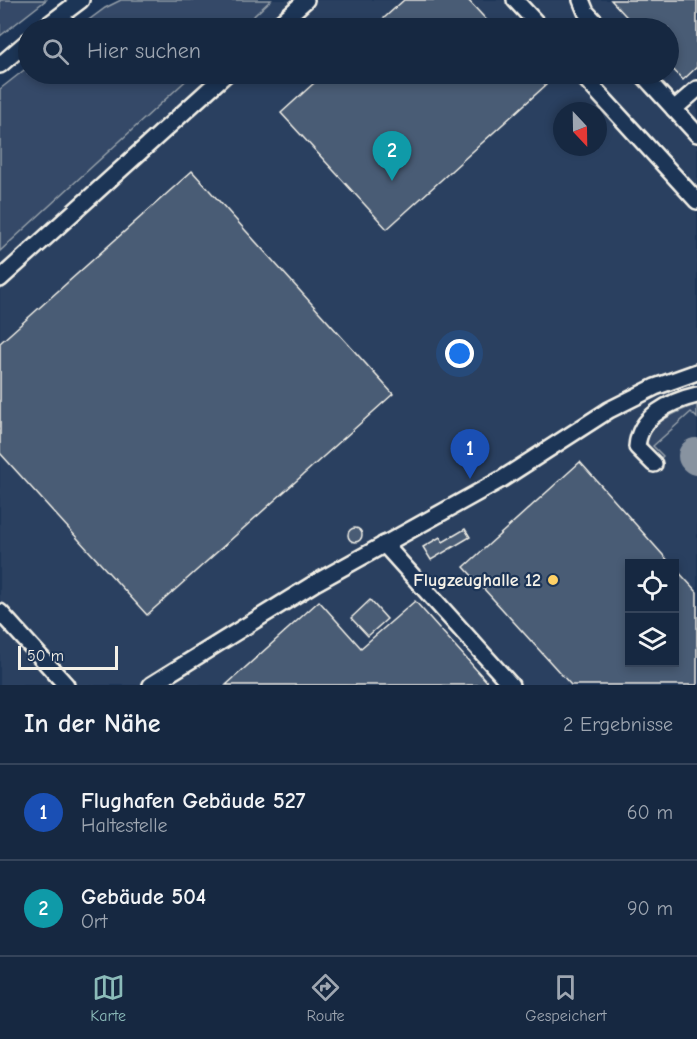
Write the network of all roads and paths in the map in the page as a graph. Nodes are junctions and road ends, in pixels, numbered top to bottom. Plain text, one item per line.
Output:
1 (81, 0) edge
2 (306, 0) edge
3 (514, 0) edge
4 (581, 0) edge
5 (57, 18) edge
6 (286, 18) edge
7 (531, 18) edge
8 (592, 18) edge
9 (18, 50) edge
10 (0, 65) edge
11 (215, 84) edge
12 (590, 84) edge
13 (651, 84) edge
14 (697, 89) edge
15 (674, 109) junction
16 (697, 135) edge
17 (697, 201) edge
18 (0, 279) edge
19 (697, 372) edge
20 (697, 395) edge
21 (654, 464) dead end
22 (384, 544) junction
23 (0, 612) edge
24 (66, 685) edge
25 (151, 685) edge
26 (511, 685) edge

1 - 5 street
2 - 6 street
3 - 7 street
4 - 8 street
9 - 10 street
11 - 18 street
12 - 17 street
13 - 15 street
14 - 15 street
15 - 16 street
19 - 22 street
20 - 21 street
22 - 25 street
22 - 26 street
23 - 24 street

